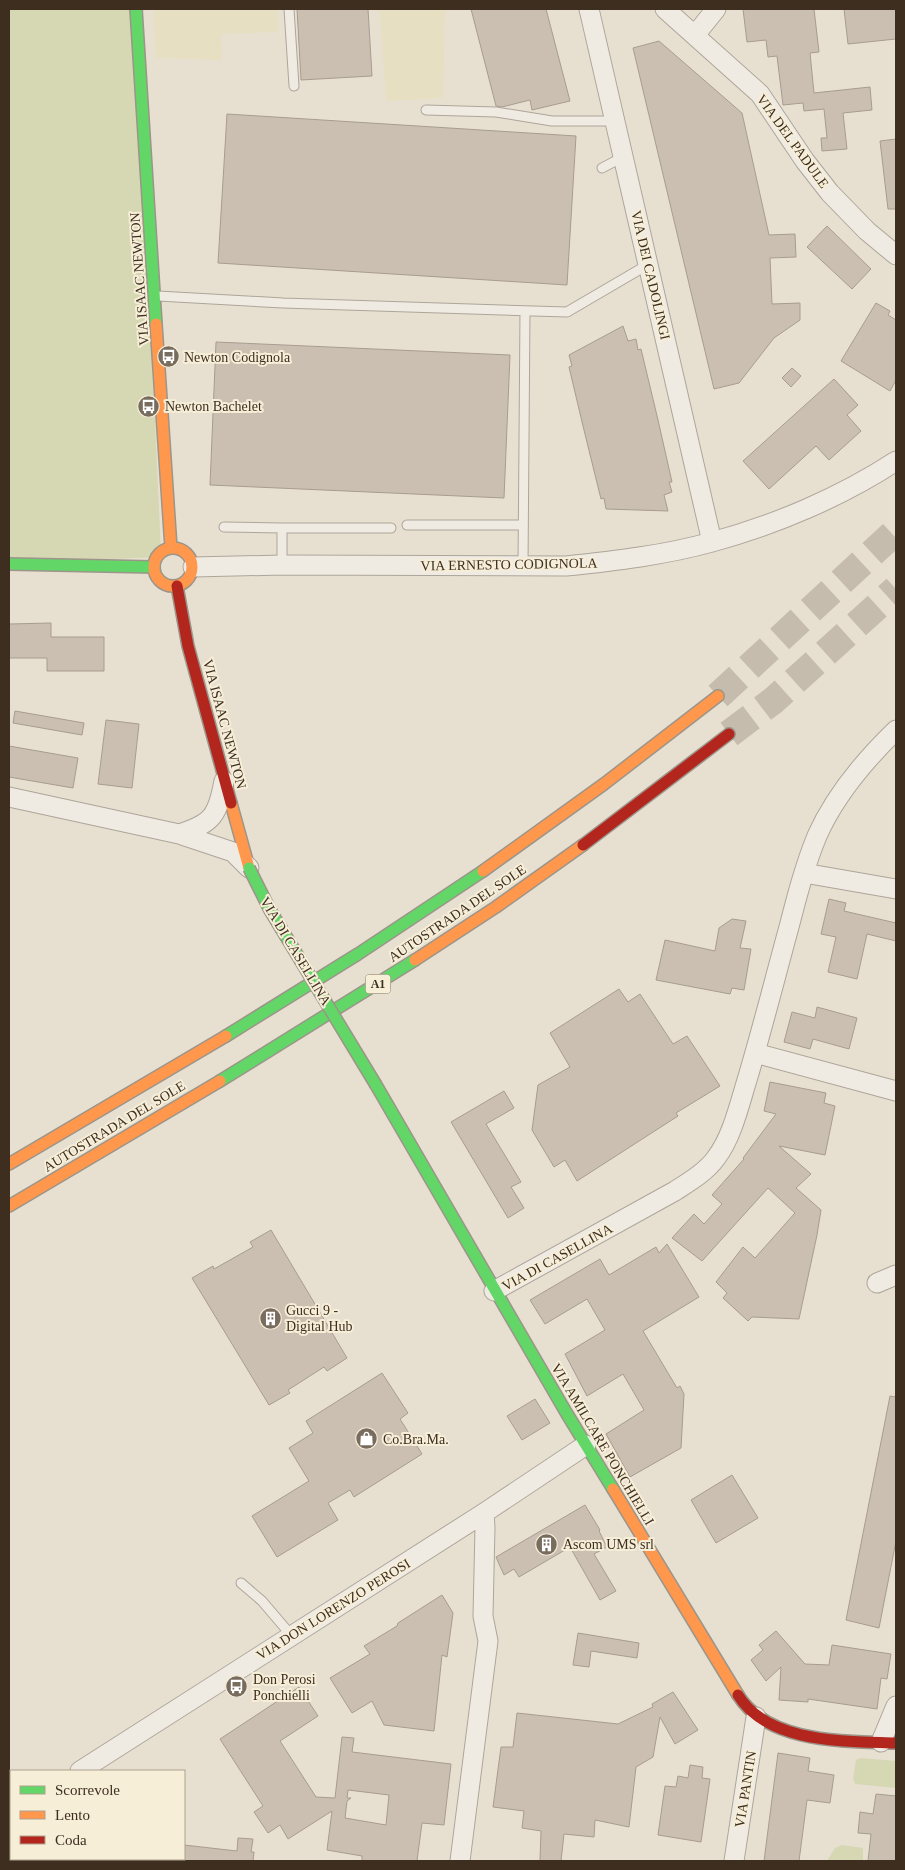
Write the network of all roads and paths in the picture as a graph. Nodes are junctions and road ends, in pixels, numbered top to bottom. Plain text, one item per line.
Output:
1 (136, 9) edge
2 (289, 9) edge
3 (589, 9) edge
4 (665, 9) edge
5 (716, 9) edge
6 (695, 34) junction
7 (294, 86) dead end
8 (426, 110) dead end
9 (615, 121) junction
10 (623, 157) junction
11 (602, 168) dead end
12 (896, 255) edge
13 (649, 264) junction
14 (155, 295) junction
15 (524, 311) junction
16 (896, 461) edge
17 (408, 525) dead end
18 (523, 525) junction
19 (224, 527) dead end
20 (282, 528) junction
21 (391, 528) dead end
22 (712, 542) junction
23 (171, 548) junction
24 (9, 564) edge
25 (282, 565) junction
26 (523, 566) junction
27 (154, 567) junction
28 (193, 567) junction
29 (177, 586) junction
30 (718, 696) tunnel mouth
31 (896, 730) edge
32 (729, 734) tunnel mouth
33 (225, 780) junction
34 (9, 797) edge
35 (179, 834) junction
36 (249, 868) junction
37 (804, 873) junction
38 (896, 889) edge
39 (755, 1053) junction
40 (896, 1091) edge
41 (9, 1164) edge
42 (9, 1206) edge
43 (896, 1275) edge
44 (878, 1283) dead end
45 (494, 1291) junction
46 (586, 1445) junction
47 (484, 1513) junction
48 (241, 1583) dead end
49 (291, 1635) junction
50 (896, 1706) edge
51 (756, 1717) junction
52 (889, 1743) edge
53 (82, 1770) edge
54 (460, 1861) edge
55 (734, 1861) edge

1 - 14 main road, VIA ISAAC NEWTON
2 - 7 lane
3 - 9 street, VIA DEI CADOLINGI
4 - 6 street, VIA DEL PADULE
5 - 6 street
6 - 12 street, VIA DEL PADULE
8 - 9 lane
9 - 10 street, VIA DEI CADOLINGI
10 - 11 lane
10 - 13 street, VIA DEI CADOLINGI
13 - 15 lane
13 - 22 street, VIA DEI CADOLINGI
14 - 15 lane
14 - 23 main road, VIA ISAAC NEWTON
15 - 18 lane
16 - 22 street, VIA ERNESTO CODIGNOLA
17 - 18 lane
18 - 26 lane
19 - 20 lane
20 - 21 lane
20 - 25 lane
22 - 26 street, VIA ERNESTO CODIGNOLA
23 - 27 main road
23 - 28 main road
24 - 27 main road
25 - 26 street, VIA ERNESTO CODIGNOLA
25 - 28 street, VIA ERNESTO CODIGNOLA
27 - 29 main road
28 - 29 main road
29 - 33 main road, VIA ISAAC NEWTON
30 - 41 main road, AUTOSTRADA DEL SOLE
31 - 37 street, VIA DI CASELLINA
32 - 42 main road, AUTOSTRADA DEL SOLE / A1
33 - 35 street
33 - 36 main road, VIA ISAAC NEWTON
34 - 35 street, VIA DI CASELLINA
35 - 36 street, VIA DI CASELLINA
36 - 45 main road, VIA DI CASELLINA, bridge
37 - 38 street
37 - 39 street, VIA DI CASELLINA
39 - 40 street
39 - 45 street, VIA DI CASELLINA
43 - 44 street
45 - 46 main road, VIA AMILCARE PONCHIELLI
46 - 47 street, VIA DON LORENZO PEROSI
46 - 51 main road, VIA AMILCARE PONCHIELLI
47 - 49 street, VIA DON LORENZO PEROSI
47 - 54 street
48 - 49 lane
49 - 53 street, VIA DON LORENZO PEROSI
50 - 52 street
51 - 52 main road, VIA AMILCARE PONCHIELLI
51 - 55 street, VIA PANTIN

